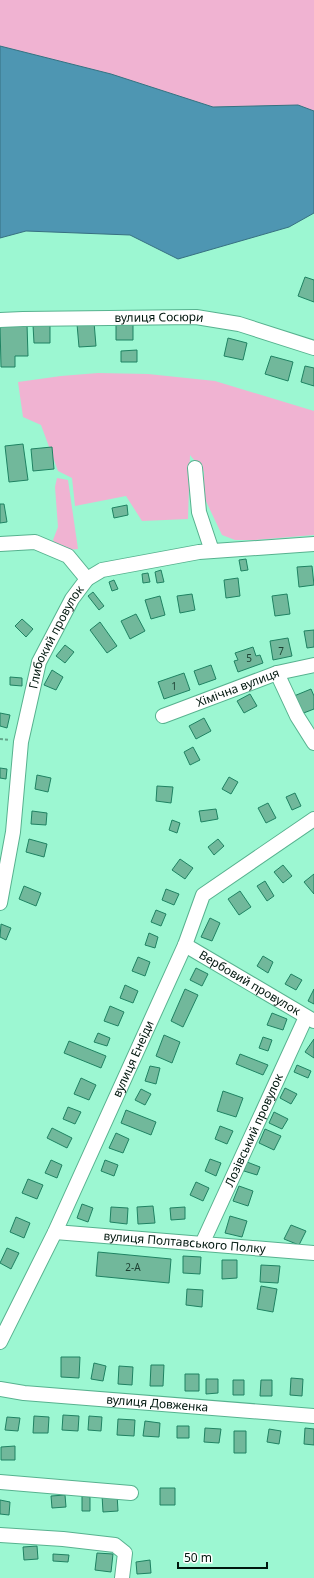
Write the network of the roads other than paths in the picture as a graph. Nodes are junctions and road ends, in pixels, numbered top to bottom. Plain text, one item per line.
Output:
1 (0, 320) edge
2 (314, 348) edge
3 (195, 468) dead end
4 (0, 544) edge
5 (314, 544) edge
6 (212, 551) junction
7 (87, 579) junction
8 (314, 665) edge
9 (277, 673) junction
10 (163, 716) dead end
11 (314, 743) edge
12 (314, 819) edge
13 (0, 903) edge
14 (185, 945) junction
15 (310, 1019) edge
16 (55, 1232) junction
17 (202, 1244) junction
18 (314, 1253) edge
19 (0, 1342) edge
20 (0, 1389) edge
21 (314, 1416) edge
22 (0, 1482) edge
23 (131, 1494) dead end
24 (0, 1534) edge
25 (122, 1578) edge

1 - 2 street, вулиця Сосюри
3 - 6 street
4 - 7 street
5 - 6 street, Глибокий провулок
6 - 7 street, Глибокий провулок
7 - 13 street, Глибокий провулок
8 - 9 street, Хімічна вулиця
9 - 10 street, Хімічна вулиця
9 - 11 street
12 - 14 street, вулиця Енеїди
14 - 15 street, Вербовий провулок
14 - 16 street, вулиця Енеїди
15 - 17 street, Лозівський провулок
16 - 17 street, вулиця Полтавського Полку
16 - 19 street, вулиця Енеїди
17 - 18 street, вулиця Полтавського Полку
20 - 21 street, вулиця Довженка
22 - 23 street
24 - 25 street

